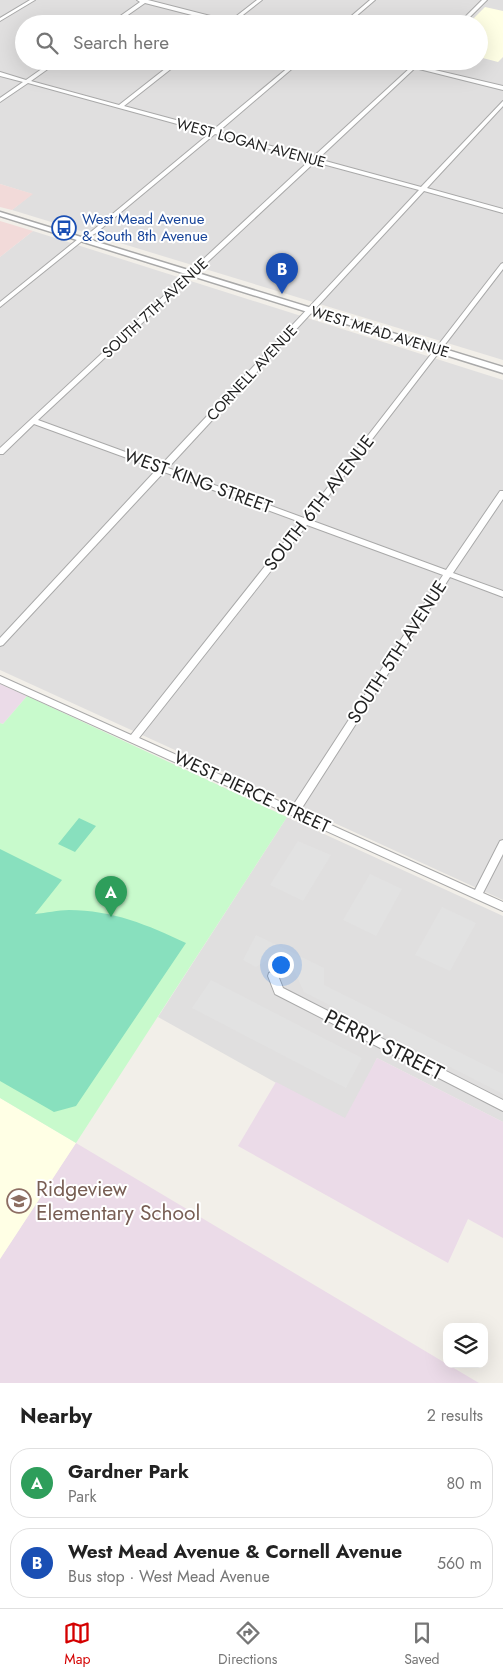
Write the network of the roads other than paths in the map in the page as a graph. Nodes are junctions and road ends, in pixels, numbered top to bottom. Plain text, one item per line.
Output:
1 (33, 0) edge
2 (143, 0) edge
3 (260, 0) edge
4 (373, 0) edge
5 (485, 0) edge
6 (123, 15) edge
7 (200, 15) edge
8 (241, 15) edge
9 (355, 15) edge
10 (469, 15) edge
11 (0, 20) edge
12 (44, 70) edge
13 (167, 70) edge
14 (288, 70) edge
15 (410, 70) edge
16 (430, 70) edge
17 (0, 74) edge
18 (27, 82) junction
19 (503, 88) edge
20 (0, 100) edge
21 (503, 103) edge
22 (119, 107) junction
23 (214, 132) junction
24 (313, 160) junction
25 (423, 189) junction
26 (503, 211) edge
27 (0, 214) edge
28 (80, 240) junction
29 (503, 266) edge
30 (191, 274) junction
31 (0, 305) edge
32 (310, 311) junction
33 (438, 350) junction
34 (503, 370) edge
35 (33, 421) junction
36 (0, 452) edge
37 (163, 469) junction
38 (503, 494) edge
39 (306, 520) junction
40 (448, 574) junction
41 (503, 594) edge
42 (0, 643) edge
43 (0, 679) edge
44 (133, 738) junction
45 (294, 812) junction
46 (503, 844) edge
47 (477, 895) junction
48 (503, 907) edge
49 (273, 976) dead end
50 (503, 1106) edge

1 - 11 street
2 - 6 street
2 - 7 street
3 - 8 street
4 - 9 street
5 - 10 street
12 - 18 street
13 - 22 street
14 - 23 street
15 - 24 street, SOUTH 7TH AVENUE
16 - 19 street
17 - 18 street, WEST LOGAN AVENUE
18 - 20 street
18 - 22 street, WEST LOGAN AVENUE
21 - 25 street, CORNELL AVENUE
22 - 23 street, WEST LOGAN AVENUE
23 - 24 street, WEST LOGAN AVENUE
23 - 28 street
24 - 25 street, WEST LOGAN AVENUE
24 - 30 street, SOUTH 7TH AVENUE
25 - 26 street, WEST LOGAN AVENUE
25 - 32 street, CORNELL AVENUE
27 - 28 street, WEST MEAD AVENUE
28 - 30 street, WEST MEAD AVENUE
28 - 31 street
29 - 33 street, SOUTH 6TH AVENUE
30 - 32 street, WEST MEAD AVENUE
30 - 35 street, SOUTH 7TH AVENUE
32 - 33 street, WEST MEAD AVENUE
32 - 37 street, CORNELL AVENUE
33 - 34 street, WEST MEAD AVENUE
33 - 39 street, SOUTH 6TH AVENUE
35 - 36 street, SOUTH 7TH AVENUE
35 - 37 street, WEST KING STREET
37 - 39 street, WEST KING STREET
37 - 42 street, CORNELL AVENUE
38 - 40 street, SOUTH 5TH AVENUE
39 - 40 street, WEST KING STREET
39 - 44 street, SOUTH 6TH AVENUE
40 - 41 street, WEST KING STREET
40 - 45 street, SOUTH 5TH AVENUE
43 - 44 street, WEST PIERCE STREET
44 - 45 street, WEST PIERCE STREET
45 - 47 street, WEST PIERCE STREET
46 - 47 street
47 - 48 street, WEST PIERCE STREET
49 - 50 street, PERRY STREET

